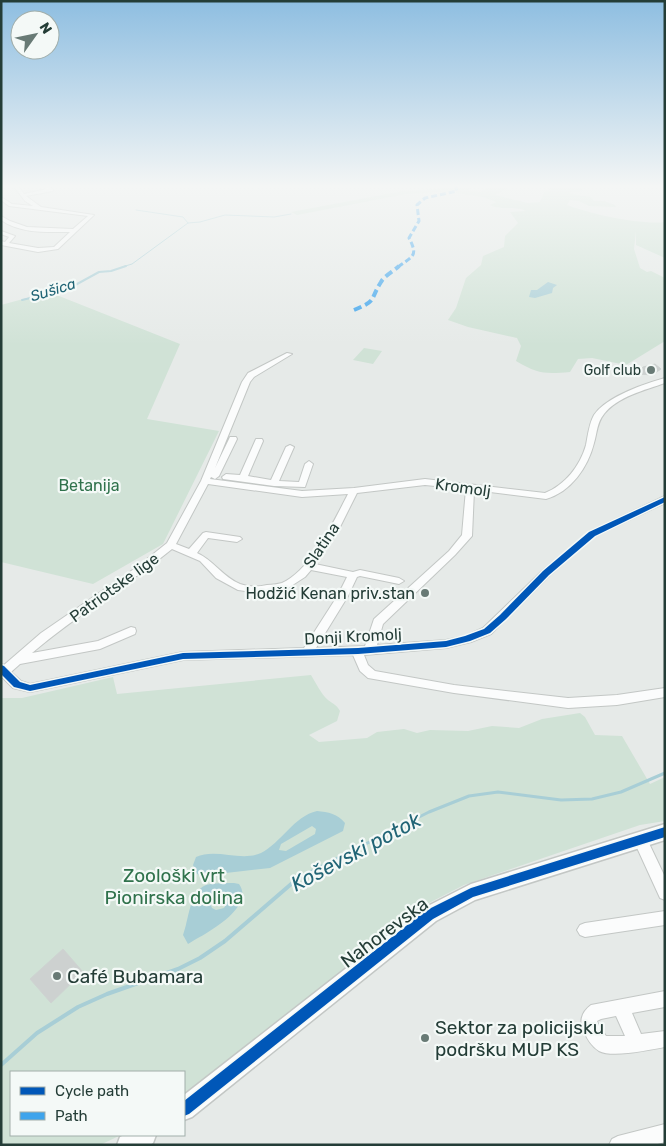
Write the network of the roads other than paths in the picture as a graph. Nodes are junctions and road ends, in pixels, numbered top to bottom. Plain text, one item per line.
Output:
1 (68, 238) edge
2 (4, 244) edge
3 (289, 354) dead end
4 (665, 380) edge
5 (233, 439) dead end
6 (259, 441) dead end
7 (290, 447) dead end
8 (309, 464) dead end
9 (209, 477) junction
10 (243, 478) junction
11 (274, 483) junction
12 (470, 488) junction
13 (354, 491) junction
14 (665, 499) edge
15 (237, 539) dead end
16 (171, 545) junction
17 (191, 553) junction
18 (309, 566) junction
19 (352, 575) junction
20 (398, 581) dead end
21 (131, 631) dead end
22 (364, 650) junction
23 (308, 652) junction
24 (17, 660) junction
25 (2, 671) edge
26 (665, 692) edge
27 (665, 832) edge
28 (640, 839) junction
29 (665, 893) edge
30 (665, 918) edge
31 (585, 930) dead end
32 (665, 999) edge
33 (621, 1007) junction
34 (665, 1039) edge
35 (636, 1043) junction
36 (185, 1108) edge
37 (665, 1133) edge
38 (143, 1136) edge
39 (128, 1145) edge
40 (618, 1145) edge

1 - 2 street
3 - 9 street
4 - 12 street, Kromolj
5 - 9 street
6 - 10 street
7 - 11 street
8 - 11 street
9 - 10 street
9 - 13 street, Kromolj
9 - 16 street, Patriotske lige
10 - 11 street
12 - 13 street, Kromolj
12 - 22 street
13 - 18 street, Slatina
14 - 22 street, Donji Kromolj
15 - 17 street
16 - 17 street, Slatina
16 - 24 street, Patriotske lige
17 - 18 street, Slatina
18 - 19 street
19 - 20 street
19 - 23 street
21 - 24 street
22 - 23 street, Donji Kromolj
22 - 26 street
23 - 25 street, Donji Kromolj
24 - 25 street, Patriotske lige
27 - 28 street, Nahorevska
28 - 29 street
28 - 36 street, Nahorevska
30 - 31 street
32 - 33 street
33 - 35 street
33 - 35 street
34 - 35 street
37 - 40 street
38 - 39 street

